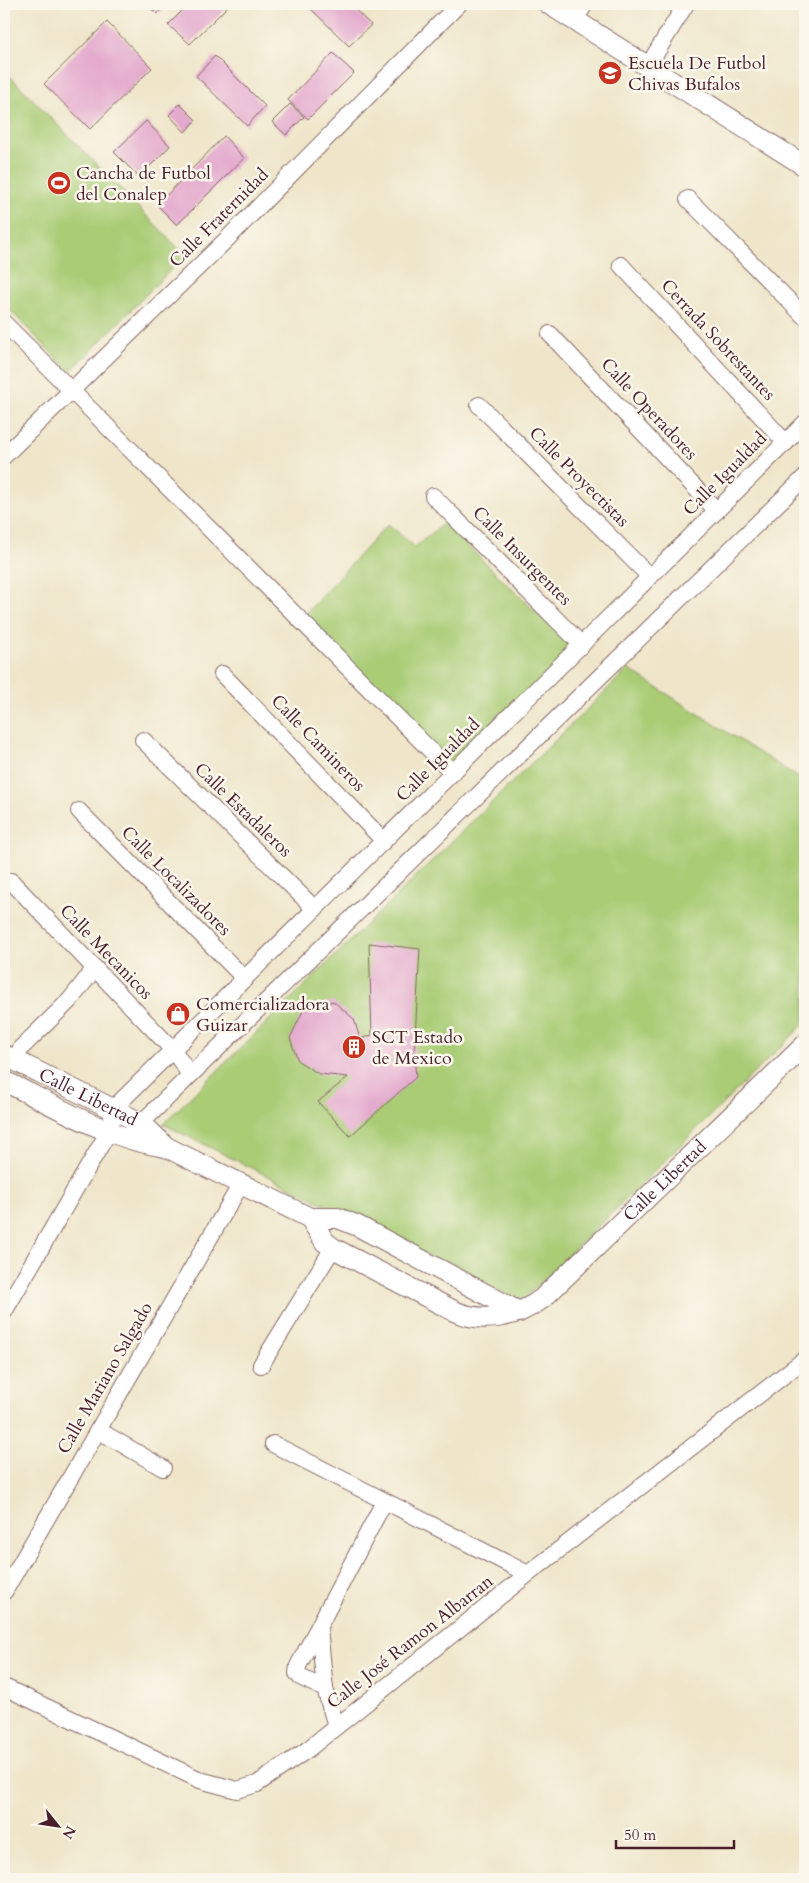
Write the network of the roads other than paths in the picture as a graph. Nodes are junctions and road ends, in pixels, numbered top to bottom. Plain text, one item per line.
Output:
1 (459, 4) edge
2 (549, 4) edge
3 (686, 4) edge
4 (580, 12) edge
5 (648, 66) junction
6 (805, 166) edge
7 (688, 199) dead end
8 (621, 265) dead end
9 (805, 317) edge
10 (4, 323) edge
11 (550, 334) dead end
12 (71, 391) junction
13 (480, 405) dead end
14 (805, 423) edge
15 (786, 443) junction
16 (4, 456) edge
17 (805, 477) edge
18 (433, 496) dead end
19 (717, 510) junction
20 (650, 577) junction
21 (582, 644) junction
22 (222, 674) dead end
23 (143, 740) dead end
24 (453, 773) junction
25 (79, 811) dead end
26 (384, 841) junction
27 (11, 882) dead end
28 (316, 909) junction
29 (95, 968) junction
30 (245, 979) junction
31 (805, 1045) edge
32 (173, 1050) junction
33 (9, 1058) edge
34 (190, 1075) junction
35 (4, 1081) edge
36 (114, 1108) junction
37 (141, 1123) junction
38 (117, 1134) junction
39 (166, 1147) junction
40 (241, 1184) junction
41 (310, 1218) junction
42 (333, 1248) junction
43 (4, 1312) edge
44 (519, 1312) junction
45 (805, 1359) edge
46 (261, 1365) dead end
47 (98, 1430) junction
48 (272, 1444) dead end
49 (163, 1468) dead end
50 (384, 1502) junction
51 (528, 1574) junction
52 (4, 1592) edge
53 (319, 1627) junction
54 (4, 1688) edge
55 (324, 1689) junction
56 (336, 1726) junction

1 - 12 street, Calle Fraternidad
2 - 4 main road
3 - 5 street
4 - 5 main road
5 - 6 main road
7 - 9 street
8 - 15 street, Cerrada Sobrestantes
10 - 12 street
11 - 19 street, Calle Operadores
12 - 16 street, Calle Fraternidad
12 - 24 street
13 - 20 street, Calle Proyectistas
14 - 15 street, Calle Igualdad
15 - 19 street, Calle Igualdad
17 - 34 street
18 - 21 street, Calle Insurgentes
19 - 20 street, Calle Igualdad
20 - 21 street, Calle Igualdad
21 - 24 street, Calle Igualdad
22 - 26 street, Calle Camineros
23 - 28 street, Calle Estadaleros
24 - 26 street, Calle Igualdad
25 - 30 street, Calle Localizadores
26 - 28 street, Calle Igualdad
27 - 29 street, Calle Mecanicos
28 - 30 street, Calle Igualdad
29 - 32 street, Calle Mecanicos
29 - 33 street
30 - 32 street, Calle Igualdad
31 - 44 main road, Calle Libertad
32 - 34 street, Calle Mecanicos
32 - 36 street, Calle Igualdad
33 - 36 main road, Calle Libertad
34 - 37 street
35 - 38 main road, Calle Libertad
36 - 37 main road, Calle Libertad
36 - 38 street
37 - 38 street
37 - 39 main road, Calle Libertad
38 - 39 main road, Calle Libertad
38 - 43 street
39 - 40 main road, Calle Libertad
40 - 41 main road, Calle Libertad
40 - 47 street, Calle Mariano Salgado
41 - 42 main road, Calle Libertad
41 - 44 main road, Calle Libertad
42 - 44 main road, Calle Libertad
42 - 46 street
45 - 51 street, Calle José Ramon Albarran
47 - 49 street
47 - 52 street, Calle Mariano Salgado
48 - 50 street
50 - 51 street
50 - 53 street
51 - 56 street, Calle José Ramon Albarran
53 - 55 street
53 - 55 street
54 - 56 street, Calle José Ramon Albarran
55 - 56 street

